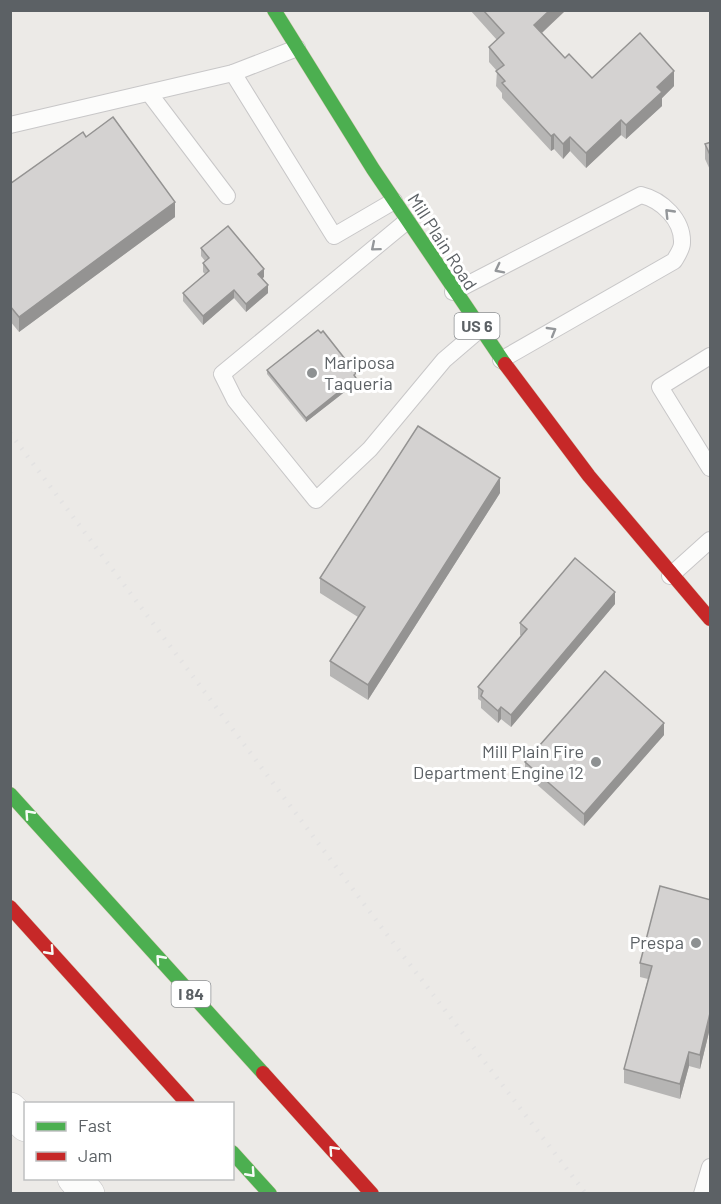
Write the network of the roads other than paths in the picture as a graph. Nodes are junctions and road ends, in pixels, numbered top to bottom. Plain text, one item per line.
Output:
1 (274, 10) edge
2 (297, 48) junction
3 (233, 73) junction
4 (149, 93) junction
5 (10, 125) edge
6 (227, 196) dead end
7 (394, 201) junction
8 (407, 221) junction
9 (453, 292) junction
10 (479, 330) junction
11 (711, 356) edge
12 (501, 360) junction
13 (711, 468) edge
14 (711, 540) edge
15 (670, 576) junction
16 (711, 619) edge
17 (10, 794) edge
18 (10, 907) edge
19 (186, 1102) edge
20 (10, 1109) edge
21 (24, 1123) edge
22 (234, 1154) edge
23 (711, 1167) edge
24 (75, 1180) edge
25 (88, 1194) edge
26 (270, 1194) edge
27 (372, 1194) edge
28 (702, 1194) edge

1 - 2 main road, Mill Plain Road / US 6
2 - 3 lane
2 - 7 main road, Mill Plain Road / US 6
3 - 4 lane
3 - 7 lane
4 - 5 lane
4 - 6 lane
7 - 8 main road, Mill Plain Road / US 6
8 - 9 main road, Mill Plain Road / US 6
8 -> 10 lane
9 - 10 main road, Mill Plain Road / US 6
12 -> 9 lane
10 - 12 main road, Mill Plain Road / US 6
11 - 13 lane
12 - 15 main road, Mill Plain Road / US 6
14 - 15 lane
15 - 16 main road, Mill Plain Road / US 6
27 -> 17 main road, I 84
18 -> 19 main road
20 - 21 street
22 -> 26 main road
23 - 28 lane
24 - 25 street

